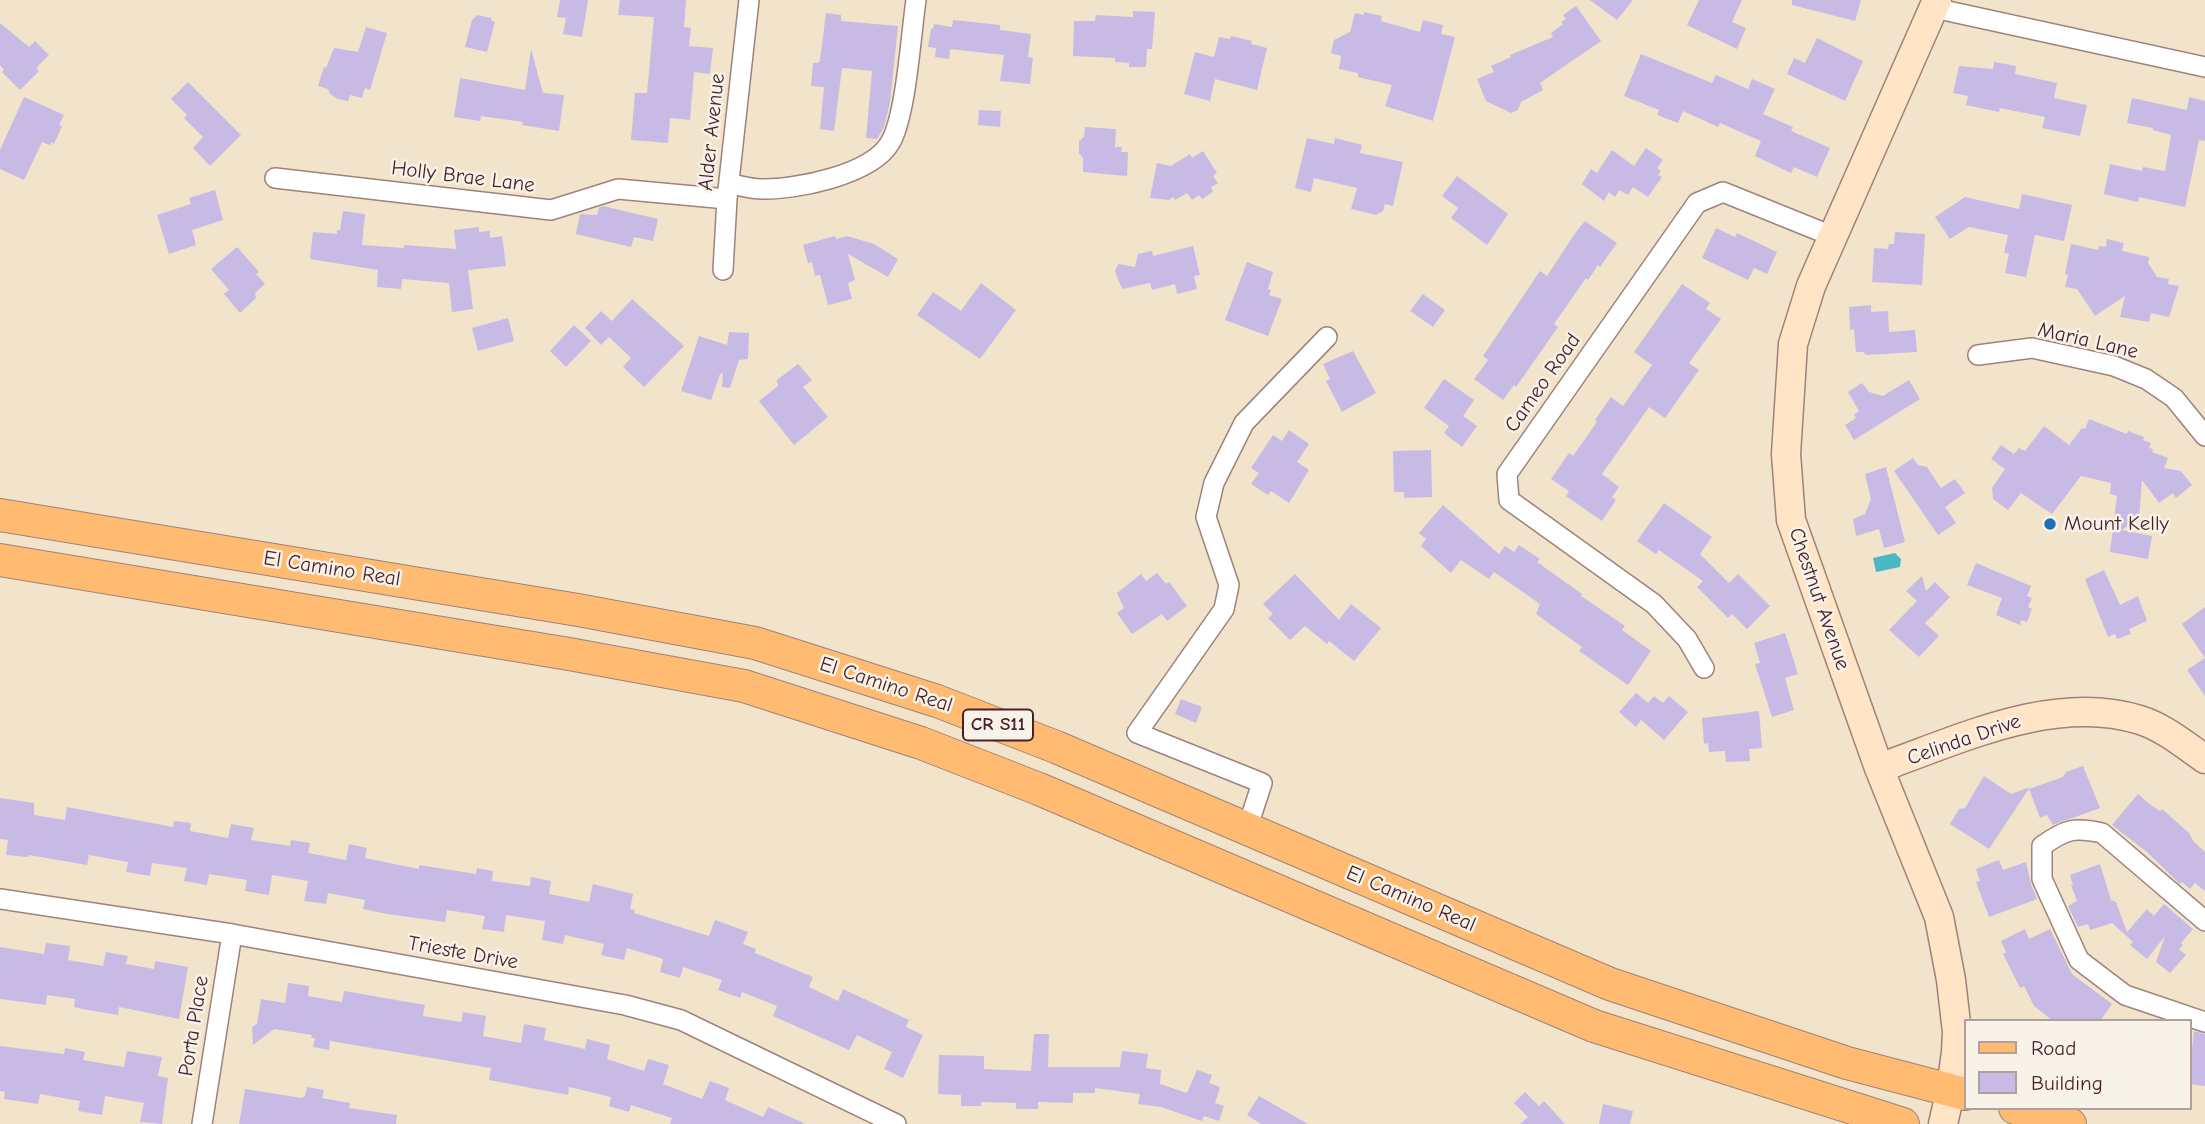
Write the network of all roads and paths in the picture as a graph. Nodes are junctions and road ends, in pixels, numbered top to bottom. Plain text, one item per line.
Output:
1 (749, 0) edge
2 (916, 0) edge
3 (1936, 4) edge
4 (2205, 67) edge
5 (275, 178) dead end
6 (728, 191) junction
7 (1832, 236) junction
8 (723, 270) dead end
9 (1327, 337) dead end
10 (1978, 355) dead end
11 (2205, 436) edge
12 (0, 515) edge
13 (0, 560) edge
14 (1704, 668) dead end
15 (2205, 759) edge
16 (1879, 768) junction
17 (1247, 829) junction
18 (0, 899) edge
19 (2205, 921) edge
20 (232, 934) junction
21 (2205, 1022) edge
22 (1958, 1091) edge
23 (2022, 1110) edge
24 (201, 1124) edge
25 (895, 1124) edge
26 (1903, 1124) edge
27 (1943, 1124) edge
28 (2070, 1124) edge

1 - 6 street, Alder Avenue
2 - 6 street, Holly Brae Lane
3 - 4 street
3 - 7 main road, Chestnut Avenue
5 - 6 street, Holly Brae Lane
6 - 8 street, Alder Avenue
7 - 14 street, Cameo Road
7 - 16 main road, Chestnut Avenue
9 - 17 street
10 - 11 street, Maria Lane
12 - 17 main road, El Camino Real / CR S11
13 - 26 main road, CR S11
15 - 16 main road, Celinda Drive
16 - 22 main road, Chestnut Avenue
17 - 22 main road, El Camino Real / CR S11
18 - 20 street, Trieste Drive
19 - 21 street
20 - 24 street, Porta Place
20 - 25 street, Trieste Drive
22 - 27 main road, Chestnut Avenue
23 - 28 main road

